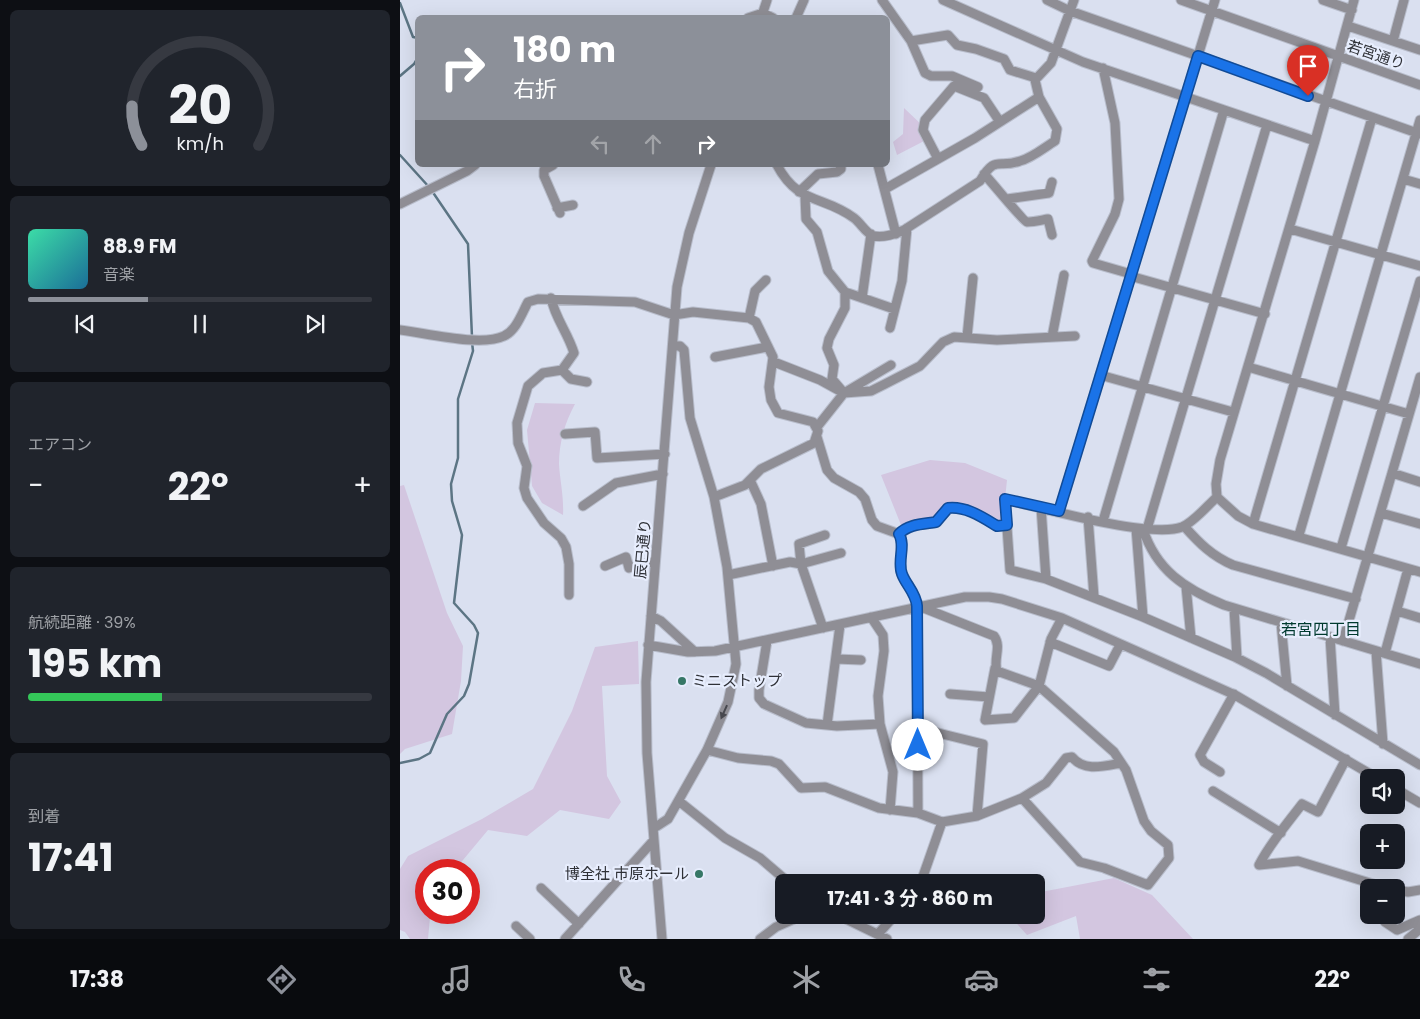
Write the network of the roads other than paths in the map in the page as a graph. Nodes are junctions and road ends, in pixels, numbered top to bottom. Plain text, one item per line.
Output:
1 (767, 0) edge
2 (804, 0) edge
3 (882, 0) edge
4 (943, 0) edge
5 (1047, 0) edge
6 (1074, 0) edge
7 (1181, 0) edge
8 (1215, 0) edge
9 (1323, 0) edge
10 (1354, 0) edge
11 (1404, 0) edge
12 (1352, 10) junction
13 (1070, 11) junction
14 (1211, 11) junction
15 (762, 15) edge
16 (797, 15) edge
17 (1348, 26) junction
18 (911, 41) junction
19 (1393, 41) junction
20 (1056, 50) junction
21 (1420, 50) edge
22 (1198, 56) junction
23 (1340, 57) junction
24 (1103, 68) junction
25 (1036, 78) junction
26 (1420, 85) edge
27 (978, 87) dead end
28 (1185, 96) junction
29 (1039, 97) junction
30 (1327, 102) junction
31 (1224, 110) junction
32 (1372, 118) junction
33 (1420, 120) edge
34 (1000, 122) junction
35 (1267, 125) junction
36 (1418, 133) edge
37 (1315, 142) junction
38 (937, 158) junction
39 (472, 167) edge
40 (710, 167) edge
41 (778, 167) edge
42 (841, 167) edge
43 (878, 167) edge
44 (541, 168) edge
45 (984, 174) junction
46 (1403, 179) junction
47 (1052, 182) dead end
48 (1420, 184) edge
49 (884, 189) junction
50 (802, 194) junction
51 (1007, 199) junction
52 (400, 204) edge
53 (573, 205) dead end
54 (907, 228) junction
55 (1290, 229) junction
56 (871, 234) junction
57 (896, 234) junction
58 (1052, 235) dead end
59 (1336, 242) junction
60 (1381, 255) junction
61 (1420, 266) edge
62 (1064, 275) dead end
63 (1131, 275) junction
64 (973, 278) dead end
65 (766, 280) dead end
66 (1420, 281) edge
67 (1171, 288) junction
68 (845, 292) junction
69 (550, 298) junction
70 (862, 298) junction
71 (1214, 300) junction
72 (894, 308) junction
73 (1265, 314) junction
74 (674, 315) junction
75 (749, 318) junction
76 (890, 328) dead end
77 (400, 330) edge
78 (1075, 336) dead end
79 (967, 337) junction
80 (1052, 337) junction
81 (673, 346) junction
82 (767, 348) junction
83 (715, 357) dead end
84 (774, 362) junction
85 (891, 365) dead end
86 (1248, 367) junction
87 (562, 370) junction
88 (1100, 375) junction
89 (1420, 377) edge
90 (1295, 381) junction
91 (587, 382) dead end
92 (1142, 386) junction
93 (844, 393) junction
94 (1340, 394) junction
95 (1186, 399) junction
96 (1383, 406) junction
97 (1233, 412) junction
98 (1410, 414) junction
99 (816, 427) junction
100 (565, 434) dead end
101 (817, 437) junction
102 (665, 454) junction
103 (663, 474) junction
104 (1392, 474) junction
105 (750, 480) junction
106 (1420, 482) edge
107 (714, 497) junction
108 (1217, 497) junction
109 (583, 506) dead end
110 (1041, 507) junction
111 (1059, 511) junction
112 (1381, 513) junction
113 (1088, 517) junction
114 (1103, 520) junction
115 (1253, 524) junction
116 (1420, 524) edge
117 (1007, 525) junction
118 (1184, 526) junction
119 (1142, 529) junction
120 (899, 534) junction
121 (825, 535) dead end
122 (1299, 536) junction
123 (1341, 548) junction
124 (841, 553) dead end
125 (1368, 556) junction
126 (655, 561) junction
127 (801, 564) junction
128 (605, 566) dead end
129 (773, 566) junction
130 (1408, 568) junction
131 (1420, 572) edge
132 (728, 575) junction
133 (1046, 579) junction
134 (1186, 586) junction
135 (569, 595) dead end
136 (1094, 597) junction
137 (1356, 599) junction
138 (917, 606) junction
139 (1234, 608) junction
140 (1397, 611) junction
141 (651, 616) junction
142 (872, 617) junction
143 (1143, 617) junction
144 (1062, 618) junction
145 (1420, 618) edge
146 (1281, 623) junction
147 (840, 625) junction
148 (823, 628) junction
149 (1330, 637) junction
150 (1191, 638) junction
151 (767, 640) junction
152 (1343, 641) junction
153 (1050, 642) junction
154 (648, 645) junction
155 (1120, 645) junction
156 (736, 647) junction
157 (695, 652) junction
158 (1381, 652) junction
159 (1237, 658) junction
160 (836, 659) junction
161 (861, 660) dead end
162 (1420, 664) edge
163 (995, 668) junction
164 (1039, 686) junction
165 (1287, 686) junction
166 (950, 694) dead end
167 (1234, 694) junction
168 (989, 697) junction
169 (1336, 715) junction
170 (880, 724) junction
171 (827, 725) junction
172 (918, 728) junction
173 (1383, 744) junction
174 (707, 750) junction
175 (1346, 759) junction
176 (1121, 763) junction
177 (1420, 765) edge
178 (1362, 769) edge
179 (1220, 772) dead end
180 (1213, 791) dead end
181 (1405, 794) edge
182 (1022, 798) junction
183 (680, 802) junction
184 (1420, 803) edge
185 (890, 810) junction
186 (918, 812) junction
187 (977, 816) junction
188 (942, 822) junction
189 (654, 828) junction
190 (1281, 833) junction
191 (654, 840) junction
192 (779, 874) edge
193 (923, 874) edge
194 (1360, 880) edge
195 (541, 888) dead end
196 (1420, 890) edge
197 (1405, 892) edge
198 (1420, 920) edge
199 (579, 924) junction
200 (783, 924) edge
201 (857, 924) edge
202 (887, 924) edge
203 (1388, 924) edge
204 (516, 926) dead end
205 (1420, 929) edge
206 (878, 934) junction
207 (530, 939) edge
208 (565, 939) edge
209 (662, 939) edge
210 (761, 939) edge
211 (887, 939) edge
212 (1408, 939) edge

1 - 15 street
2 - 16 street
3 - 18 street
4 - 20 street
5 - 13 street
6 - 13 street
7 - 14 street, 若宮通り
8 - 14 street
9 - 12 street
10 - 12 street
11 - 19 street
12 - 17 street
13 - 20 street
13 - 22 street
14 - 22 street
14 - 23 street, 若宮通り
17 - 19 street
17 - 23 street
18 - 25 street
18 - 27 street
19 - 21 street
20 - 24 street
20 - 25 street
22 - 28 street
22 - 30 street
23 - 26 street, 若宮通り
23 - 30 street
24 - 28 street
24 - 63 street
25 - 29 street
28 - 31 street
28 - 63 street
29 - 34 street
29 - 45 street
30 - 32 street
30 - 37 street
31 - 35 street
31 - 67 street
32 - 36 street
32 - 59 street
33 - 36 street
34 - 38 street
34 - 38 street
35 - 37 street
35 - 71 street
36 - 46 street
37 - 55 street
38 - 49 street
39 - 52 street
40 - 74 street, 辰巳通り
41 - 50 street
42 - 50 street
43 - 49 street
44 - 53 street
45 - 51 street
45 - 54 street
46 - 48 street
46 - 60 street
47 - 51 street
49 - 57 street
50 - 56 street
50 - 68 street
51 - 58 street
54 - 57 street
54 - 72 street
55 - 59 street
55 - 73 street
56 - 57 street
56 - 70 street
59 - 60 street
59 - 90 street
60 - 61 street
60 - 94 street
62 - 80 street
63 - 67 street
63 - 88 street
64 - 79 street
65 - 75 street
66 - 96 street
67 - 71 street
67 - 92 street
68 - 70 street
68 - 93 street
69 - 74 street
69 - 77 street
69 - 87 street
70 - 72 street
71 - 73 street
71 - 95 street
72 - 76 street
73 - 86 street
74 - 75 street
74 - 81 street, 辰巳通り
75 - 82 street
78 - 80 street
79 - 80 street
79 - 93 street
81 - 102 street, 辰巳通り
81 - 107 street
82 - 83 street
82 - 84 street
84 - 93 street
84 - 99 street
85 - 93 street
86 - 90 street
86 - 97 street
87 - 91 street
87 - 135 street
88 - 92 street
88 - 111 street
89 - 98 street
90 - 94 street
90 - 115 street
92 - 95 street
92 - 114 street
93 - 99 street
94 - 96 street
94 - 122 street
95 - 97 street
95 - 119 street
96 - 98 street
96 - 123 street
97 - 108 street
98 - 104 street
99 - 101 street
100 - 102 street
101 - 105 street
101 - 120 street
102 - 103 street, 辰巳通り
103 - 109 street
103 - 126 street, 辰巳通り
104 - 106 street
104 - 112 street
105 - 107 street
105 - 129 street
107 - 132 street
108 - 115 street
108 - 118 street
110 - 111 street
110 - 117 street
110 - 133 street
111 - 113 street
112 - 116 street
112 - 125 street
113 - 114 street
113 - 136 street
114 - 119 street
115 - 122 street
117 - 120 street
117 - 133 street
118 - 119 street
118 - 137 street
119 - 134 street
119 - 143 street
120 - 138 street
121 - 127 street
122 - 123 street
123 - 125 street
124 - 127 street
125 - 130 street
125 - 137 street
126 - 128 street
126 - 141 street, 辰巳通り
127 - 129 street
127 - 148 street
129 - 132 street
130 - 131 street
130 - 140 street
132 - 156 street
133 - 136 street
134 - 139 street
134 - 150 street
136 - 143 street
137 - 152 street
138 - 142 street
138 - 144 street
138 - 163 street
138 - 172 street
139 - 146 street
139 - 159 street
140 - 145 street
140 - 158 street
141 - 154 street, 辰巳通り
141 - 157 street
142 - 147 street
142 - 170 street
143 - 150 street
144 - 153 street
144 - 155 street
146 - 149 street
146 - 165 street
147 - 148 street
147 - 160 street
148 - 151 street
149 - 152 street
149 - 169 street
150 - 159 street
151 - 156 street
151 - 171 street
152 - 158 street
153 - 155 street
153 - 164 street
154 - 157 street
154 - 189 street, 辰巳通り
155 - 167 street
156 - 157 street
156 -> 174 street
158 - 162 street
158 - 173 street
159 - 165 street
160 - 161 street
160 - 171 street
163 - 164 street
163 - 168 street
164 - 168 street
164 - 176 street
165 - 169 street
166 - 168 street
167 - 175 street
167 - 179 street
169 - 173 street
170 - 171 street
170 - 185 street
172 - 186 street
172 - 187 street
173 - 177 street
174 - 183 street
174 - 185 street
175 - 178 street
175 - 190 street
176 - 182 street
176 - 182 street
180 - 190 street
181 - 184 street
182 - 187 street
183 - 189 street
183 - 192 street
185 - 186 street
186 - 188 street
187 - 188 street
188 - 193 street
189 - 191 street, 辰巳通り
190 - 194 street
191 - 199 street
191 - 209 street, 辰巳通り
195 - 199 street
196 - 197 street
198 - 203 street
199 - 208 street
200 - 210 street
201 - 206 street
202 - 206 street
204 - 207 street
205 - 212 street
206 - 211 street

